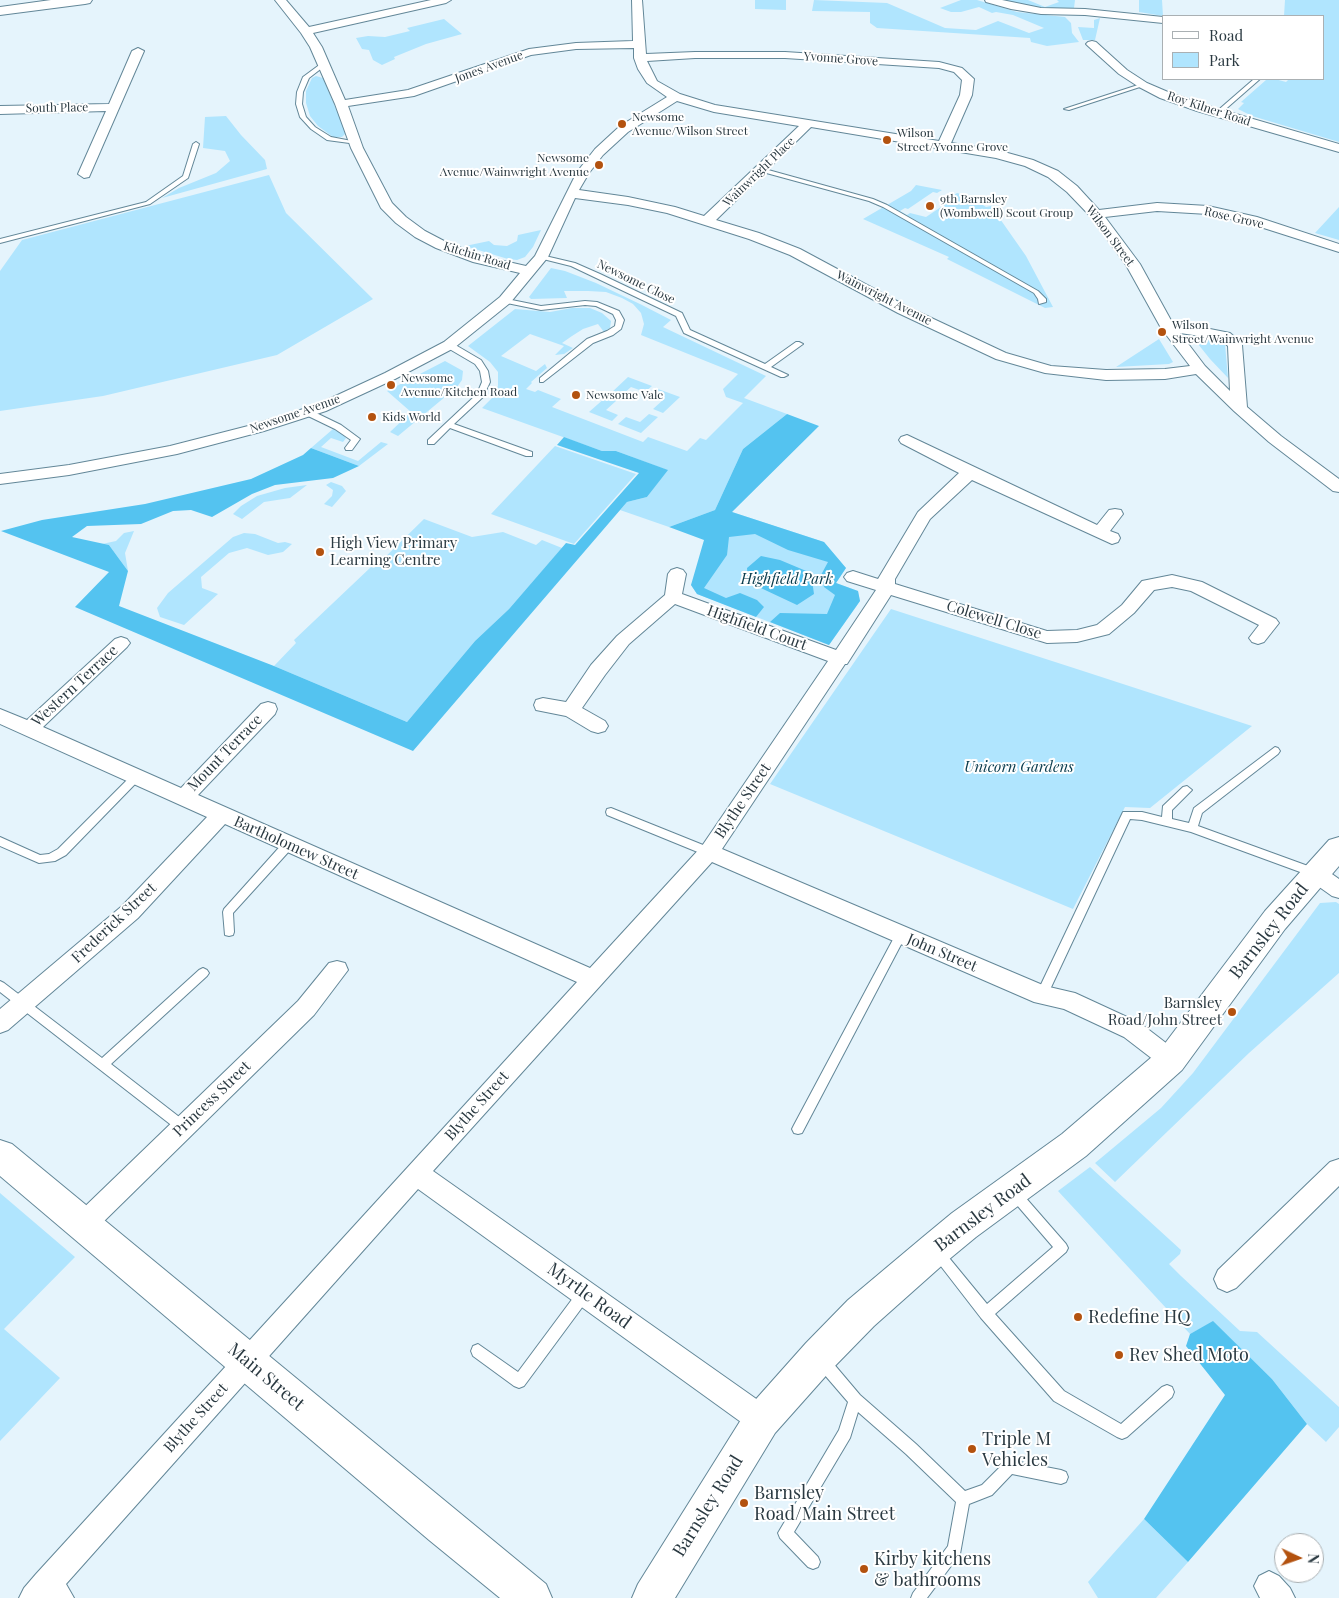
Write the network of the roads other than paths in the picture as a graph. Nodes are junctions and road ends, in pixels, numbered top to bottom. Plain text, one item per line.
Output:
1 (85, 0) edge
2 (280, 0) edge
3 (446, 0) edge
4 (637, 0) edge
5 (990, 0) edge
6 (1086, 0) edge
7 (12, 8) edge
8 (1084, 17) junction
9 (1162, 20) edge
10 (3, 28) dead end
11 (306, 31) junction
12 (639, 44) junction
13 (1092, 44) dead end
14 (138, 51) dead end
15 (640, 58) junction
16 (324, 64) junction
17 (1256, 80) edge
18 (1143, 85) junction
19 (676, 97) junction
20 (341, 104) junction
21 (113, 107) junction
22 (1067, 109) dead end
23 (0, 110) edge
24 (1218, 112) junction
25 (809, 124) junction
26 (355, 143) junction
27 (196, 144) dead end
28 (944, 144) junction
29 (1339, 148) edge
30 (761, 170) junction
31 (84, 174) dead end
32 (571, 193) junction
33 (1096, 214) junction
34 (708, 220) junction
35 (0, 241) edge
36 (1339, 248) edge
37 (541, 258) junction
38 (530, 271) junction
39 (505, 300) junction
40 (1042, 302) dead end
41 (1168, 328) junction
42 (799, 344) dead end
43 (449, 345) junction
44 (766, 367) junction
45 (1200, 369) junction
46 (784, 376) dead end
47 (543, 380) dead end
48 (1239, 408) junction
49 (307, 412) junction
50 (448, 426) junction
51 (907, 440) dead end
52 (431, 442) dead end
53 (349, 448) dead end
54 (529, 454) dead end
55 (971, 473) junction
56 (0, 479) edge
57 (1339, 486) edge
58 (1115, 514) dead end
59 (677, 574) dead end
60 (853, 578) dead end
61 (888, 588) junction
62 (673, 597) junction
63 (1258, 638) dead end
64 (121, 643) dead end
65 (841, 659) junction
66 (542, 705) dead end
67 (268, 709) dead end
68 (571, 710) junction
69 (0, 716) edge
70 (598, 726) dead end
71 (28, 729) junction
72 (1275, 751) dead end
73 (136, 777) junction
74 (1186, 790) dead end
75 (183, 798) junction
76 (611, 812) dead end
77 (221, 815) junction
78 (1167, 823) junction
79 (1192, 828) junction
80 (0, 841) edge
81 (288, 845) junction
82 (1339, 848) edge
83 (709, 852) junction
84 (1327, 881) edge
85 (228, 932) dead end
86 (902, 935) junction
87 (336, 970) dead end
88 (203, 973) dead end
89 (593, 979) junction
90 (0, 986) edge
91 (1042, 995) junction
92 (23, 1003) junction
93 (0, 1023) edge
94 (1171, 1060) junction
95 (102, 1065) junction
96 (183, 1127) junction
97 (798, 1129) dead end
98 (0, 1155) edge
99 (1339, 1170) edge
100 (416, 1173) junction
101 (1012, 1190) junction
102 (83, 1225) junction
103 (935, 1249) junction
104 (1227, 1279) dead end
105 (584, 1293) junction
106 (986, 1313) junction
107 (478, 1351) dead end
108 (819, 1356) junction
109 (248, 1361) junction
110 (1167, 1392) dead end
111 (855, 1400) junction
112 (762, 1420) junction
113 (1061, 1477) dead end
114 (963, 1498) junction
115 (813, 1562) dead end
116 (46, 1593) edge
117 (532, 1598) edge
118 (652, 1598) edge
119 (918, 1598) edge

1 - 7 street
2 - 11 street, Kitchin Road
3 - 11 street
4 - 12 street, Wilson Street
5 - 8 street
6 - 8 street
7 - 10 street
8 - 9 street
11 - 16 street, Kitchin Road
12 - 15 street, Wilson Street
12 - 20 street, Jones Avenue
13 - 18 street, Roy Kilner Road
14 - 21 street
15 - 19 street, Wilson Street
15 - 28 street, Yvonne Grove
16 - 20 street, Kitchin Road
16 - 26 lane
17 - 24 lane
18 - 22 lane
18 - 24 street, Roy Kilner Road
19 - 25 street, Wilson Street
19 - 32 street, Newsome Avenue
20 - 26 street, Kitchin Road
21 - 23 street, South Place
21 - 31 street
24 - 29 street, Roy Kilner Road
25 - 28 street, Wilson Street
25 - 30 street, Wainwright Place
26 - 38 street, Kitchin Road
27 - 35 lane
28 - 33 street, Wilson Street
30 - 34 street, Wainwright Place
30 - 40 lane
32 - 34 street, Wainwright Avenue
32 - 37 street, Newsome Avenue
33 - 36 street, Rose Grove
33 - 41 street, Wilson Street
34 - 45 street, Wainwright Avenue
37 - 38 street, Newsome Avenue
37 - 44 lane, Newsome Close
38 - 39 street, Newsome Avenue
39 - 43 street, Newsome Avenue
39 - 47 lane
41 - 45 street, Wilson Street
41 - 48 street
42 - 44 lane
43 - 49 street, Newsome Avenue
43 - 50 lane
44 - 46 lane, Newsome Close
45 - 48 street, Wilson Street
48 - 57 street, Wilson Street
49 - 53 lane
49 - 56 street, Newsome Avenue
50 - 52 lane
50 - 54 lane
51 - 55 street
55 - 58 street
55 - 61 street, Blythe Street
59 - 62 street
60 - 61 street, Colewell Close
61 - 63 street, Colewell Close
61 - 65 street, Blythe Street
62 - 65 street, Highfield Court
62 - 68 street
64 - 71 street, Western Terrace
65 - 83 street, Blythe Street
66 - 68 street
67 - 75 street, Mount Terrace
68 - 70 street
69 - 71 street, Bartholomew Street
71 - 73 street, Bartholomew Street
72 - 79 lane
73 - 75 street, Bartholomew Street
73 - 80 lane
74 - 78 lane
75 - 77 street, Bartholomew Street
76 - 83 lane
77 - 81 street, Bartholomew Street
77 - 92 street, Frederick Street
78 - 79 lane
78 - 91 lane
79 - 84 lane
81 - 85 lane
81 - 89 street, Bartholomew Street
82 - 84 street, Barnsley Road
83 - 86 street, John Street
83 - 89 street, Blythe Street
84 - 94 street, Barnsley Road
86 - 91 street, John Street
86 - 97 lane
87 - 96 street, Princess Street
88 - 95 lane
89 - 100 street, Blythe Street
90 - 92 lane
91 - 94 street, John Street
92 - 93 street, Frederick Street
92 - 95 lane
94 - 101 street, Barnsley Road
95 - 96 lane
96 - 102 street, Princess Street
98 - 102 street, Main Street
99 - 104 street
100 - 105 street, Myrtle Road
100 - 109 street, Blythe Street
101 - 103 street, Barnsley Road
101 - 106 lane
102 - 109 street, Main Street
103 - 106 lane
103 - 108 street, Barnsley Road
105 - 107 lane
105 - 112 street, Myrtle Road
106 - 110 lane
108 - 111 lane
108 - 112 street, Barnsley Road
109 - 116 street, Blythe Street
109 - 117 street, Main Street
111 - 114 lane
111 - 115 lane
112 - 118 street, Barnsley Road
113 - 114 lane
114 - 119 lane

